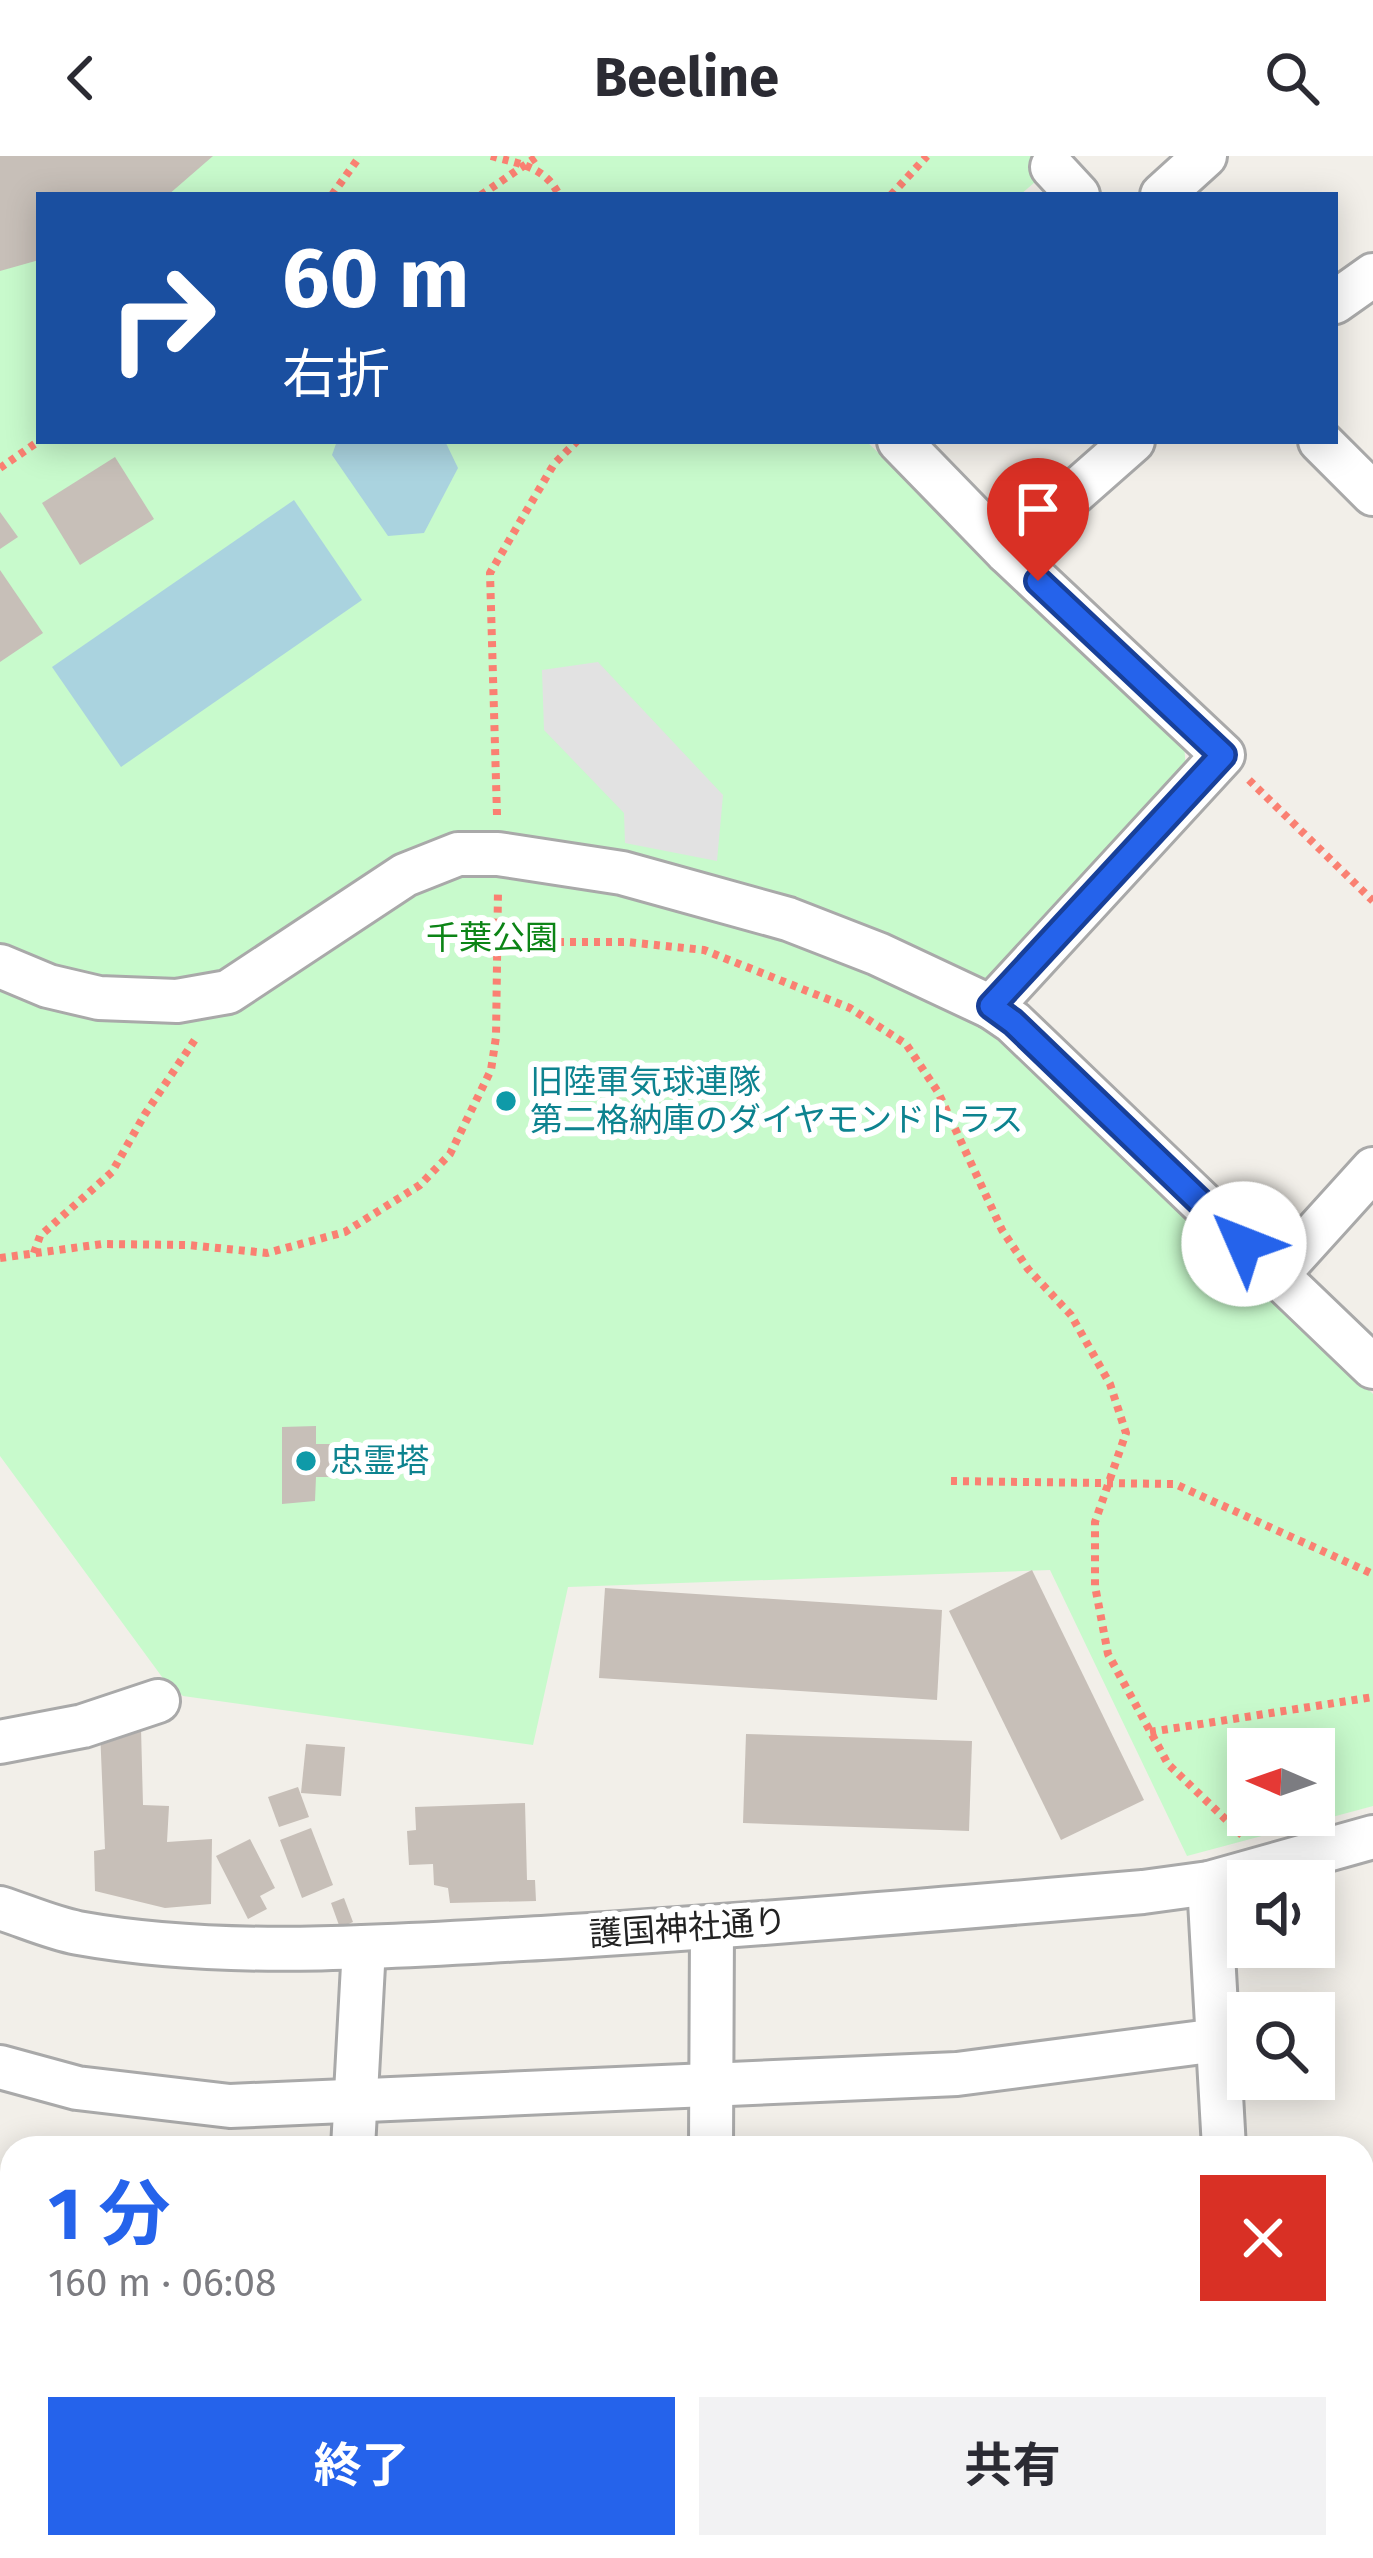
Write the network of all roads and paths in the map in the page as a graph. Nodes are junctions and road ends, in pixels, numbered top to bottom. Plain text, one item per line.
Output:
1 (360, 156) edge
2 (491, 156) edge
3 (538, 156) edge
4 (927, 156) edge
5 (1205, 156) edge
6 (525, 160) edge
7 (334, 192) edge
8 (486, 192) edge
9 (557, 192) edge
10 (894, 192) edge
11 (1165, 192) edge
12 (1373, 275) edge
13 (1338, 300) edge
14 (36, 443) edge
15 (574, 444) edge
16 (902, 444) edge
17 (1130, 444) edge
18 (1323, 444) edge
19 (0, 468) edge
20 (1373, 494) edge
21 (1007, 552) junction
22 (1223, 755) junction
23 (499, 854) junction
24 (1373, 901) edge
25 (498, 942) junction
26 (0, 966) edge
27 (229, 992) junction
28 (991, 1006) junction
29 (1373, 1169) edge
30 (33, 1253) junction
31 (0, 1258) edge
32 (1277, 1275) junction
33 (1373, 1367) edge
34 (951, 1481) dead end
35 (1108, 1483) junction
36 (1373, 1574) edge
37 (1373, 1697) edge
38 (158, 1701) dead end
39 (1150, 1732) junction
40 (0, 1742) edge
41 (1373, 1838) edge
42 (1258, 1860) edge
43 (1292, 1860) edge
44 (1227, 1878) edge
45 (1209, 1883) junction
46 (0, 1908) edge
47 (712, 1928) junction
48 (364, 1947) junction
49 (1218, 2040) junction
50 (0, 2067) edge
51 (711, 2084) junction
52 (357, 2101) junction
53 (354, 2136) edge
54 (711, 2136) edge
55 (1222, 2136) edge

1 - 7 path
2 - 6 path
3 - 6 path
4 - 10 path
5 - 11 street
6 - 8 path
6 - 9 path
12 - 13 street
14 - 19 path
15 - 23 path
16 - 21 street
17 - 21 street
18 - 20 street
21 - 22 street
22 - 24 path
22 - 28 street
23 - 25 path
23 - 27 street
23 - 28 street
25 - 30 path
25 - 35 path
26 - 27 street
27 - 30 path
28 - 32 street
29 - 32 street
30 - 31 path
32 - 33 street
34 - 35 path
35 - 36 path
35 - 39 path
37 - 39 path
38 - 40 street
39 - 42 path
41 - 43 street, 護国神社通り
44 - 45 street, 護国神社通り
45 - 47 street, 護国神社通り
45 - 49 street
46 - 48 street, 護国神社通り
47 - 48 street, 護国神社通り
47 - 51 street
48 - 52 street
49 - 51 street
49 - 55 street
50 - 52 street
51 - 52 street
51 - 54 street
52 - 53 street

